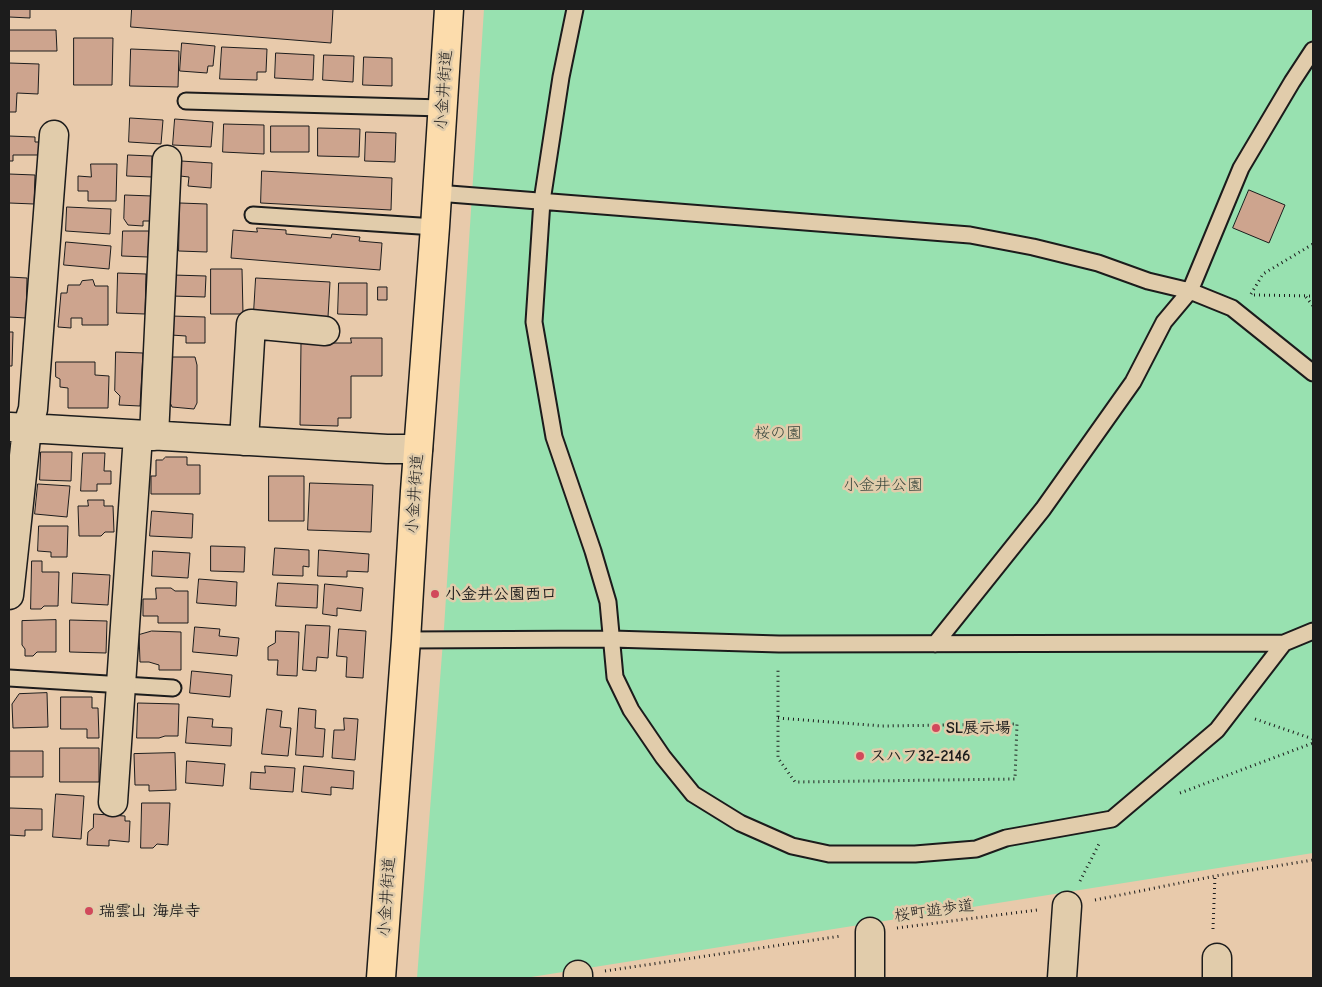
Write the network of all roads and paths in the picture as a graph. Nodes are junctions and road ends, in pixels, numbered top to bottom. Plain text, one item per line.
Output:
1 (449, 9) edge
2 (575, 9) edge
3 (1313, 50) edge
4 (186, 101) dead end
5 (443, 108) junction
6 (54, 135) dead end
7 (167, 160) dead end
8 (437, 193) junction
9 (542, 201) junction
10 (253, 216) dead end
11 (435, 227) junction
12 (1313, 244) edge
13 (1190, 291) junction
14 (1306, 296) junction
15 (1313, 296) edge
16 (1313, 306) edge
17 (326, 331) dead end
18 (1313, 373) edge
19 (18, 428) edge
20 (146, 435) junction
21 (244, 441) junction
22 (418, 449) junction
23 (9, 595) edge
24 (1313, 631) edge
25 (612, 639) junction
26 (406, 640) junction
27 (1284, 642) junction
28 (779, 644) junction
29 (935, 644) junction
30 (9, 678) edge
31 (120, 686) junction
32 (173, 688) dead end
33 (1231, 710) junction
34 (778, 718) junction
35 (1313, 739) edge
36 (1313, 743) edge
37 (1176, 795) dead end
38 (113, 802) dead end
39 (1112, 819) junction
40 (1313, 860) edge
41 (1215, 876) junction
42 (1067, 906) junction
43 (870, 932) junction
44 (1217, 968) edge
45 (578, 976) edge
46 (381, 978) edge
47 (870, 978) edge
48 (1062, 978) edge

1 - 5 main road, 小金井街道
2 - 9 lane
3 - 13 lane
4 - 5 lane
5 - 8 main road, 小金井街道
6 - 19 street
7 - 20 street
8 - 9 lane
8 - 11 main road, 小金井街道
9 - 13 lane
9 - 25 lane
10 - 11 lane
11 - 22 main road, 小金井街道
12 - 14 path
13 - 18 lane
13 - 29 lane
14 - 15 path
14 - 16 path
17 - 21 street
19 - 20 street
19 - 23 street
20 - 21 street
20 - 31 street
21 - 22 street
22 - 26 main road, 小金井街道
24 - 27 lane
25 - 26 lane
25 - 28 lane
25 - 39 lane
26 - 46 main road, 小金井街道
27 - 29 lane
27 - 33 lane
28 - 29 lane
28 - 34 path
30 - 31 lane
31 - 32 lane
31 - 38 street
33 - 35 path
33 - 39 lane
34 - 34 path
36 - 37 path
39 - 42 path
40 - 41 path, 桜町遊歩道
41 - 42 path, 桜町遊歩道
41 - 44 path
42 - 43 path, 桜町遊歩道
42 - 48 street
43 - 45 path, 桜町遊歩道
43 - 47 street

